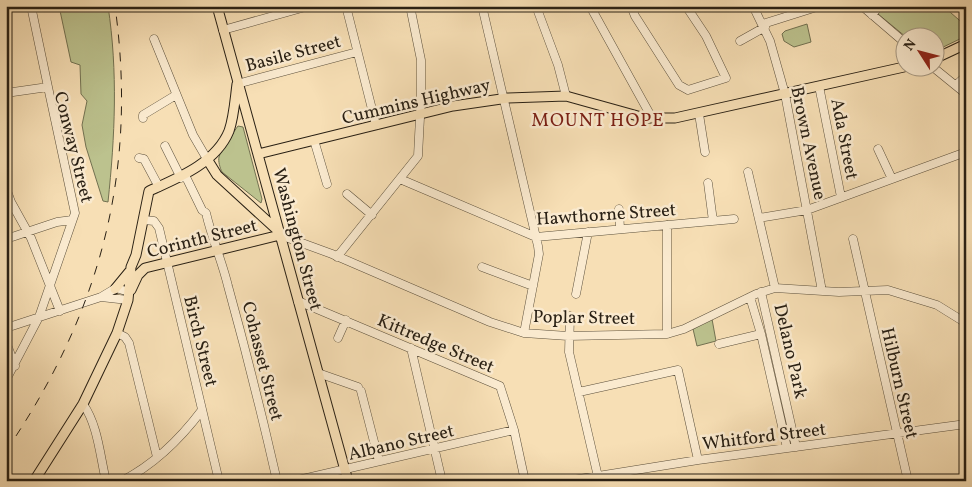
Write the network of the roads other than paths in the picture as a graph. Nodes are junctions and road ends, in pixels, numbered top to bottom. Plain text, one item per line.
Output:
1 (31, 6) edge
2 (217, 6) edge
3 (310, 6) edge
4 (346, 6) edge
5 (410, 6) edge
6 (482, 6) edge
7 (536, 6) edge
8 (590, 6) edge
9 (631, 6) edge
10 (686, 6) edge
11 (753, 6) edge
12 (820, 6) edge
13 (862, 6) edge
14 (879, 6) edge
15 (872, 15) junction
16 (764, 25) junction
17 (223, 30) junction
18 (894, 34) edge
19 (154, 39) dead end
20 (740, 40) dead end
21 (966, 44) edge
22 (357, 52) junction
23 (944, 54) edge
24 (894, 69) edge
25 (944, 76) edge
26 (966, 76) edge
27 (237, 84) junction
28 (956, 85) junction
29 (819, 86) junction
30 (48, 87) junction
31 (6, 93) edge
32 (784, 94) junction
33 (966, 94) edge
34 (566, 96) junction
35 (504, 98) junction
36 (420, 114) junction
37 (699, 114) junction
38 (652, 118) junction
39 (376, 125) junction
40 (252, 129) junction
41 (229, 130) junction
42 (314, 140) junction
43 (165, 146) dead end
44 (878, 149) dead end
45 (705, 152) dead end
46 (966, 152) edge
47 (258, 154) junction
48 (139, 158) dead end
49 (207, 159) junction
50 (748, 172) dead end
51 (183, 176) junction
52 (400, 179) junction
53 (892, 179) junction
54 (708, 183) dead end
55 (326, 184) dead end
56 (159, 187) junction
57 (6, 188) edge
58 (346, 194) dead end
59 (269, 195) junction
60 (841, 197) junction
61 (251, 205) junction
62 (619, 209) dead end
63 (807, 210) junction
64 (372, 215) junction
65 (759, 218) junction
66 (734, 219) dead end
67 (72, 220) junction
68 (144, 220) junction
69 (713, 220) junction
70 (667, 225) junction
71 (620, 229) junction
72 (26, 231) junction
73 (588, 232) junction
74 (280, 235) junction
75 (536, 237) junction
76 (6, 239) edge
77 (853, 239) dead end
78 (217, 250) junction
79 (136, 255) junction
80 (337, 257) junction
81 (167, 263) junction
82 (131, 267) junction
83 (482, 267) dead end
84 (145, 268) junction
85 (50, 286) junction
86 (533, 286) junction
87 (115, 288) junction
88 (775, 288) junction
89 (822, 290) junction
90 (761, 292) junction
91 (864, 292) junction
92 (576, 294) dead end
93 (128, 296) junction
94 (101, 297) junction
95 (750, 297) junction
96 (298, 301) junction
97 (60, 311) junction
98 (570, 316) dead end
99 (39, 317) junction
100 (346, 320) junction
101 (966, 323) edge
102 (6, 328) edge
103 (524, 332) junction
104 (116, 333) junction
105 (667, 334) junction
106 (761, 334) junction
107 (568, 336) junction
108 (338, 338) dead end
109 (6, 342) edge
110 (719, 344) dead end
111 (411, 348) junction
112 (15, 366) junction
113 (318, 373) junction
114 (6, 380) edge
115 (579, 392) junction
116 (83, 404) junction
117 (202, 410) junction
118 (966, 424) edge
119 (514, 430) junction
120 (896, 433) junction
121 (796, 447) junction
122 (787, 448) junction
123 (434, 449) junction
124 (157, 457) junction
125 (698, 460) junction
126 (380, 461) junction
127 (345, 470) junction
128 (598, 478) edge
129 (34, 481) edge
130 (106, 481) edge
131 (122, 481) edge
132 (219, 481) edge
133 (276, 481) edge
134 (294, 481) edge
135 (348, 481) edge
136 (442, 481) edge
137 (525, 481) edge
138 (567, 481) edge
139 (908, 481) edge

1 - 30 street
2 - 17 main road, Washington Street
3 - 17 street
4 - 22 street
5 - 36 street
6 - 35 street
7 - 34 street
8 - 38 street
9 - 10 street
11 - 16 street, Brown Avenue
12 - 16 street
13 - 15 street
14 - 15 street
15 - 18 street
16 - 20 street
16 - 32 street, Brown Avenue
17 - 27 main road, Washington Street
19 - 49 street
21 - 23 main road
22 - 27 street, Basile Street
22 - 39 street
24 - 29 main road, Cummins Highway
25 - 28 street
26 - 28 street
27 - 40 main road, Washington Street
27 - 41 main road
28 - 33 street
29 - 32 main road, Cummins Highway
29 - 60 street, Ada Street
30 - 31 street, Conway Street
30 - 67 street, Conway Street
32 - 37 main road, Cummins Highway
32 - 63 street, Brown Avenue
34 - 35 main road, Cummins Highway
34 - 38 main road, Cummins Highway
35 - 36 main road, Cummins Highway
35 - 75 street
36 - 39 main road, Cummins Highway
36 - 52 street
37 - 38 main road, Cummins Highway
37 - 45 street
39 - 42 main road, Cummins Highway
40 - 41 main road
40 - 47 main road, Washington Street
41 - 49 main road
42 - 47 main road, Cummins Highway
42 - 55 street
43 - 51 street, Cohasset Street
44 - 53 street
46 - 53 street
47 - 59 main road, Washington Street
48 - 56 street
49 - 51 main road
49 - 61 main road, Poplar Street
50 - 65 street
51 - 56 main road
51 - 78 street, Cohasset Street
52 - 64 street
52 - 75 street, Hawthorne Street
53 - 60 street
54 - 69 street
56 - 68 main road
57 - 72 street
58 - 64 street
59 - 61 main road
59 - 74 main road, Washington Street
60 - 63 street
61 - 74 main road, Poplar Street
62 - 71 street
63 - 65 street
63 - 89 street, Brown Avenue
64 - 80 street
65 - 88 street
66 - 69 street, Hawthorne Street
67 - 72 street
67 - 85 street, Conway Street
68 - 79 main road
68 - 81 street, Birch Street
69 - 70 street, Hawthorne Street
70 - 71 street, Hawthorne Street
70 - 105 street
71 - 73 street, Hawthorne Street
72 - 76 street
72 - 85 street
73 - 75 street, Hawthorne Street
73 - 92 street
74 - 78 main road, Corinth Street
74 - 80 street, Poplar Street
74 - 96 main road, Washington Street
75 - 86 street
77 - 91 street, Hilburn Street
78 - 81 main road, Corinth Street
78 - 133 street, Cohasset Street
79 - 82 main road
79 - 84 main road
80 - 103 street, Poplar Street
81 - 84 main road, Corinth Street
81 - 117 street, Birch Street
82 - 87 main road
82 - 93 main road
83 - 86 street
84 - 93 main road, Corinth Street
85 - 97 street
85 - 99 street, Conway Street
86 - 103 street
87 - 93 street
87 - 94 street
88 - 89 street, Poplar Street
88 - 90 street, Poplar Street
89 - 91 street, Poplar Street
90 - 95 street, Poplar Street
90 - 121 street, Delano Park
91 - 101 street, Poplar Street
91 - 120 street, Hilburn Street
93 - 94 street
93 - 104 main road
94 - 97 street
95 - 105 street, Poplar Street
95 - 106 street, Delano Park
96 - 100 street, Kittredge Street
96 - 113 main road, Washington Street
97 - 99 street
98 - 107 street
99 - 102 street
99 - 112 street, Conway Street
100 - 108 street
100 - 111 street, Kittredge Street
103 - 107 street, Poplar Street
104 - 116 main road
104 - 124 street
105 - 107 street, Poplar Street
106 - 110 street
106 - 122 street, Delano Park
107 - 115 street
109 - 112 street
111 - 119 street, Kittredge Street
111 - 123 street
112 - 114 street, Conway Street
113 - 126 street
113 - 127 main road, Washington Street
115 - 125 street
115 - 128 street
116 - 129 main road
116 - 130 street
117 - 124 street
117 - 132 street, Birch Street
118 - 120 street, Whitford Street
119 - 123 street, Albano Street
119 - 137 street, Kittredge Street
120 - 121 street, Whitford Street
120 - 139 street, Hilburn Street
121 - 122 street, Whitford Street
122 - 125 street, Whitford Street
123 - 126 street, Albano Street
123 - 136 street
124 - 131 street
125 - 128 street, Whitford Street
126 - 127 street, Albano Street
127 - 134 street, Albano Street
127 - 135 main road, Washington Street
128 - 138 street, Whitford Street

